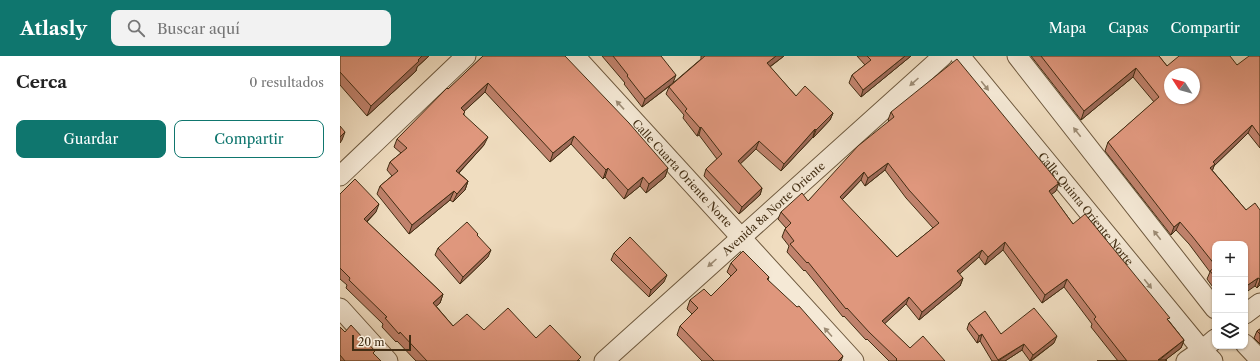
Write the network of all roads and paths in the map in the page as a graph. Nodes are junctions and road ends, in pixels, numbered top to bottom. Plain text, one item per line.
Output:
1 (466, 56) edge
2 (575, 56) edge
3 (943, 56) edge
4 (960, 56) edge
5 (1018, 56) edge
6 (340, 176) edge
7 (741, 237) junction
8 (1260, 303) edge
9 (1212, 306) edge
10 (340, 308) edge
11 (1246, 313) edge
12 (1248, 347) edge
13 (1210, 350) edge
14 (1260, 360) edge
15 (388, 361) edge
16 (604, 361) edge
17 (854, 361) edge
18 (1186, 361) edge

1 - 6 street
7 -> 2 street, Calle Cuarta Oriente Norte
3 -> 7 street, Avenida 8a Norte Oriente
4 -> 13 street, Calle Quinta Oriente Norte
9 -> 5 street
7 -> 16 street, Avenida 8a Norte Oriente
17 -> 7 street, Calle Cuarta Oriente Norte
8 - 11 street
10 - 15 street
12 - 14 street
13 - 18 street

